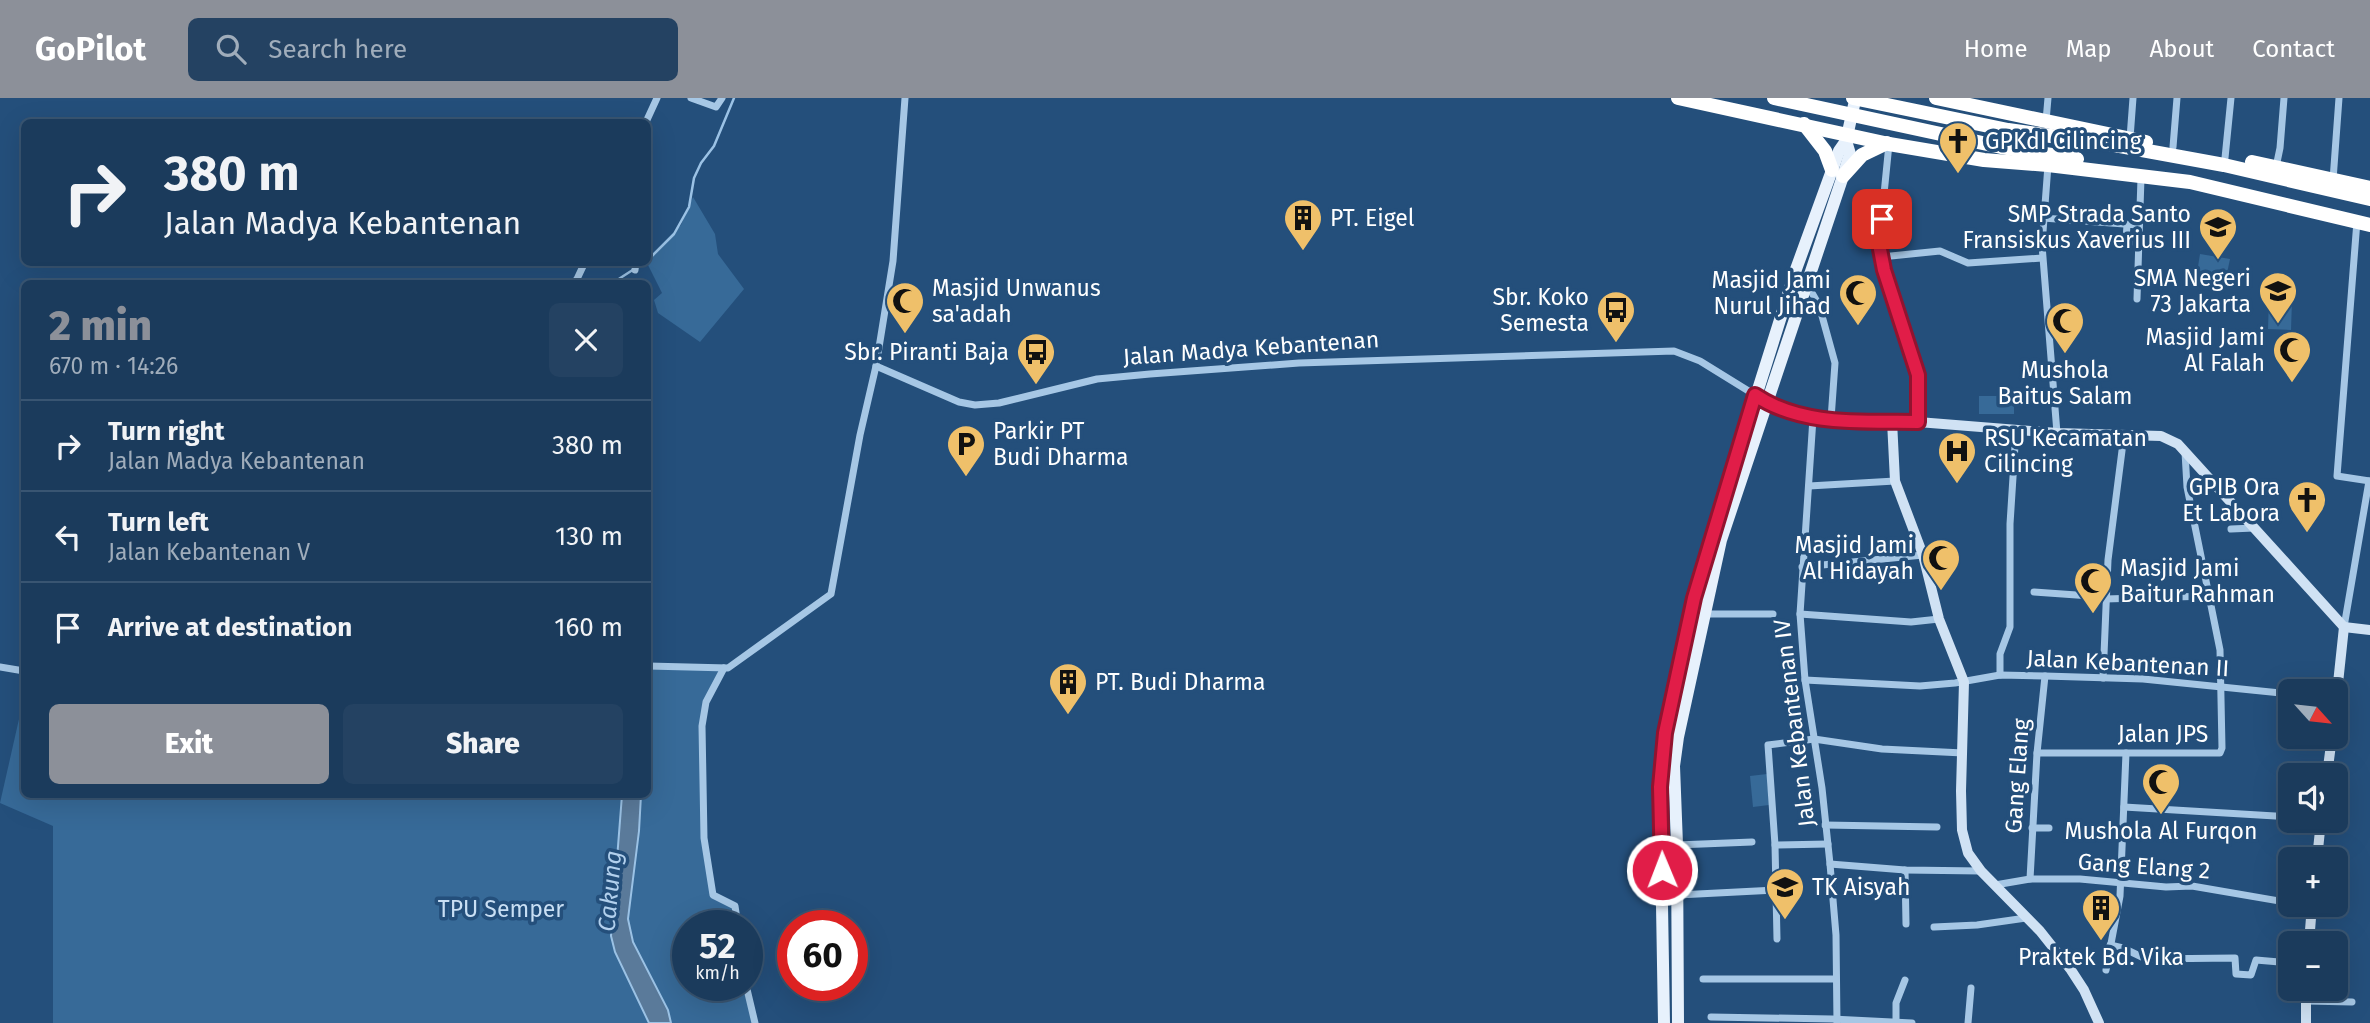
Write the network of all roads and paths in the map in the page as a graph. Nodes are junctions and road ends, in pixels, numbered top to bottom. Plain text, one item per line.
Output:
1 (657, 98) edge
2 (691, 98) edge
3 (722, 98) edge
4 (905, 98) edge
5 (1678, 98) edge
6 (1774, 98) edge
7 (1810, 98) edge
8 (1854, 98) edge
9 (1936, 98) edge
10 (2048, 98) edge
11 (2133, 98) edge
12 (2176, 98) edge
13 (2231, 98) edge
14 (2284, 98) edge
15 (2339, 98) edge
16 (647, 119) edge
17 (2046, 121) junction
18 (1800, 123) junction
19 (1847, 138) junction
20 (2130, 138) junction
21 (1888, 144) junction
22 (2173, 147) junction
23 (2225, 158) junction
24 (2048, 165) junction
25 (2276, 167) junction
26 (1838, 173) junction
27 (2141, 178) junction
28 (2333, 180) junction
29 (2370, 188) edge
30 (2370, 199) edge
31 (2043, 218) junction
32 (2366, 221) edge
33 (2127, 225) junction
34 (2138, 225) junction
35 (2138, 243) junction
36 (1881, 257) junction
37 (2042, 258) junction
38 (1808, 286) junction
39 (2137, 299) dead end
40 (876, 366) junction
41 (1755, 395) junction
42 (1768, 404) junction
43 (1813, 418) junction
44 (1831, 419) junction
45 (1892, 421) junction
46 (1918, 422) junction
47 (2016, 430) junction
48 (2057, 433) junction
49 (2124, 435) junction
50 (2185, 451) junction
51 (1895, 481) junction
52 (2370, 481) edge
53 (1809, 486) junction
54 (2254, 528) junction
55 (2231, 529) dead end
56 (1923, 555) junction
57 (1802, 567) junction
58 (2034, 592) dead end
59 (2209, 596) junction
60 (2105, 598) junction
61 (1704, 614) junction
62 (1773, 614) dead end
63 (1800, 614) junction
64 (1939, 619) junction
65 (2344, 627) junction
66 (2370, 631) edge
67 (651, 666) edge
68 (0, 667) edge
69 (724, 668) junction
70 (21, 670) edge
71 (2000, 675) junction
72 (2045, 676) junction
73 (2102, 678) junction
74 (2338, 679) edge
75 (1805, 680) junction
76 (1964, 682) junction
77 (2220, 686) junction
78 (2278, 693) edge
79 (1814, 739) junction
80 (1962, 753) junction
81 (2038, 753) junction
82 (2126, 753) junction
83 (2124, 807) junction
84 (2278, 816) edge
85 (1825, 825) junction
86 (1937, 827) dead end
87 (2032, 828) junction
88 (2049, 828) dead end
89 (1752, 842) dead end
90 (1828, 844) junction
91 (1677, 845) junction
92 (1775, 845) junction
93 (1830, 864) junction
94 (1905, 870) junction
95 (1981, 871) junction
96 (2030, 879) junction
97 (2120, 883) junction
98 (1995, 886) junction
99 (1776, 890) junction
100 (1678, 894) junction
101 (2278, 901) edge
102 (736, 910) edge
103 (2026, 918) junction
104 (1906, 924) dead end
105 (1934, 927) dead end
106 (1777, 939) dead end
107 (2110, 945) junction
108 (2278, 962) edge
109 (2106, 970) dead end
110 (1703, 979) dead end
111 (1835, 979) junction
112 (1905, 981) dead end
113 (1971, 988) dead end
114 (750, 1001) edge
115 (2306, 1001) joint
116 (2352, 1002) dead end
117 (1711, 1017) dead end
118 (1837, 1021) edge
119 (1896, 1022) edge
120 (755, 1023) edge
121 (1664, 1023) edge
122 (1678, 1023) edge
123 (1912, 1023) edge
124 (1968, 1023) edge
125 (2099, 1023) edge
126 (2306, 1023) edge

1 - 16 street
2 - 3 street
4 - 40 street
5 - 18 highway
6 - 32 highway
7 - 18 highway
8 - 19 main road
8 - 30 highway
9 - 17 highway
10 - 17 street
11 - 20 street
12 - 22 street
13 - 23 street
14 - 25 street
15 - 28 street
17 - 20 highway
18 - 19 highway
18 - 26 highway
19 - 21 highway
19 - 26 main road
20 - 22 highway
21 - 24 highway
21 - 26 highway
21 - 36 street
22 - 23 highway
23 - 25 highway
24 - 27 highway
24 - 31 street
25 - 28 highway
26 - 38 main road
26 - 41 main road
27 - 32 highway
27 - 34 street
28 - 29 highway
31 - 33 street
31 - 37 street
32 - 52 street
33 - 34 street
33 - 35 street
34 - 35 street
35 - 39 street
36 - 37 street
36 - 46 street
37 - 48 street
38 - 42 main road
38 - 44 street
40 - 41 street, Jalan Madya Kebantenan
40 - 69 street
41 - 42 street, Jalan Madya Kebantenan
41 - 121 main road
42 - 43 street, Jalan Madya Kebantenan
42 - 61 main road
43 - 44 street, Jalan Madya Kebantenan
43 - 53 street, Jalan Kebantenan IV
44 - 45 street, Jalan Madya Kebantenan
45 - 46 street, Jalan Madya Kebantenan
45 - 51 street
46 - 47 street, Jalan Madya Kebantenan
47 - 48 street, Jalan Madya Kebantenan
47 - 71 street
48 - 49 street, Jalan Madya Kebantenan
49 - 50 street, Jalan Madya Kebantenan
49 - 60 street
50 - 54 street, Jalan Madya Kebantenan
50 - 59 street
51 - 53 street
51 - 56 street
52 - 65 street
53 - 57 street, Jalan Kebantenan IV
54 - 55 street
54 - 65 street, Jalan Madya Kebantenan
56 - 57 street
56 - 64 street
57 - 63 street, Jalan Kebantenan IV
58 - 60 street
59 - 60 street
59 - 77 street
60 - 73 street
61 - 62 street
61 - 91 main road
63 - 64 street
63 - 75 street, Jalan Kebantenan IV
64 - 76 street
65 - 66 street
65 - 74 street
67 - 69 street
68 - 70 street
69 - 102 street
71 - 72 street, Jalan Kebantenan II
71 - 76 street, Jalan Kebantenan II
72 - 73 street, Jalan Kebantenan II
72 - 81 street, Gang Elang
73 - 77 street, Jalan Kebantenan II
75 - 76 street, Jalan Kebantenan II
75 - 79 street, Jalan Kebantenan IV
76 - 80 street
77 - 78 street, Jalan Kebantenan II
77 - 82 street, Jalan JPS
79 - 80 street
79 - 85 street, Jalan Kebantenan IV
79 - 92 street
80 - 95 street
81 - 82 street, Jalan JPS
81 - 87 street, Gang Elang
82 - 83 street
83 - 84 street
83 - 97 street
85 - 86 street
85 - 90 street, Jalan Kebantenan IV
87 - 88 street
87 - 96 street, Gang Elang
89 - 91 street
90 - 92 street
90 - 93 street, Jalan Kebantenan IV
91 - 100 main road
92 - 99 street
93 - 94 street
93 - 111 street, Jalan Kebantenan IV
94 - 95 street
94 - 104 street
95 - 98 street
96 - 97 street, Gang Elang 2
96 - 98 street, Gang Elang 2
97 - 101 street, Gang Elang 2
97 - 107 street
98 - 103 street
99 - 100 street
99 - 106 street
100 - 122 main road
103 - 105 street
103 - 125 street
107 - 108 street
107 - 109 street
110 - 111 street
111 - 118 street, Jalan Kebantenan IV
112 - 119 street
113 - 124 street
114 - 120 street
115 - 116 street
115 - 126 street
117 - 118 street
118 - 119 street
119 - 123 street

